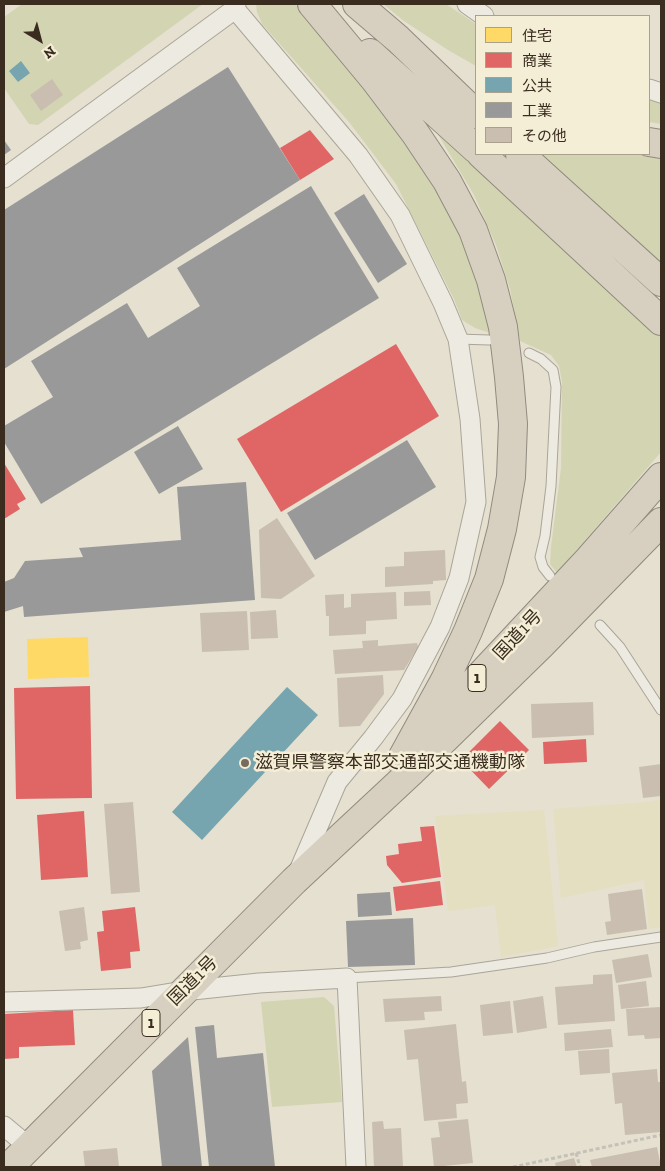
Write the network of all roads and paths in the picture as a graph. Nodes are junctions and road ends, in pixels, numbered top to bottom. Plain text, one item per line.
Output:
1 (312, 4) edge
2 (316, 4) edge
3 (357, 4) edge
4 (467, 4) edge
5 (236, 6) edge
6 (483, 15) edge
7 (398, 39) junction
8 (475, 86) edge
9 (475, 113) edge
10 (475, 148) edge
11 (482, 155) edge
12 (521, 155) edge
13 (4, 178) edge
14 (661, 282) edge
15 (661, 321) edge
16 (458, 339) junction
17 (489, 340) dead end
18 (529, 353) dead end
19 (661, 477) edge
20 (661, 522) edge
21 (550, 576) dead end
22 (600, 625) dead end
23 (661, 710) edge
24 (401, 760) junction
25 (294, 881) junction
26 (661, 937) edge
27 (347, 978) junction
28 (184, 991) junction
29 (4, 1002) edge
30 (4, 1126) edge
31 (661, 1135) edge
32 (28, 1146) junction
33 (576, 1154) junction
34 (540, 1161) junction
35 (9, 1167) edge
36 (356, 1167) edge
37 (513, 1167) edge
38 (541, 1167) edge
39 (580, 1167) edge

1 - 24 highway
2 - 10 highway
3 - 7 highway
4 - 6 street
5 - 13 street
5 - 16 street
7 - 8 highway
7 - 9 highway
11 - 15 highway
12 - 14 highway
16 - 17 lane
16 - 25 street
18 - 21 lane
19 - 24 highway, 国道1号 / 1
20 - 25 highway, 国道1号 / 1
22 - 23 lane
24 - 25 highway, 国道1号 / 1
25 - 28 highway, 国道1号 / 1
26 - 27 lane
27 - 28 street
27 - 36 street
28 - 29 street
28 - 32 highway, 国道1号 / 1
30 - 32 street
31 - 33 path
32 - 35 highway, 国道1号 / 1
33 - 34 path
33 - 39 path
34 - 37 path
34 - 38 path

